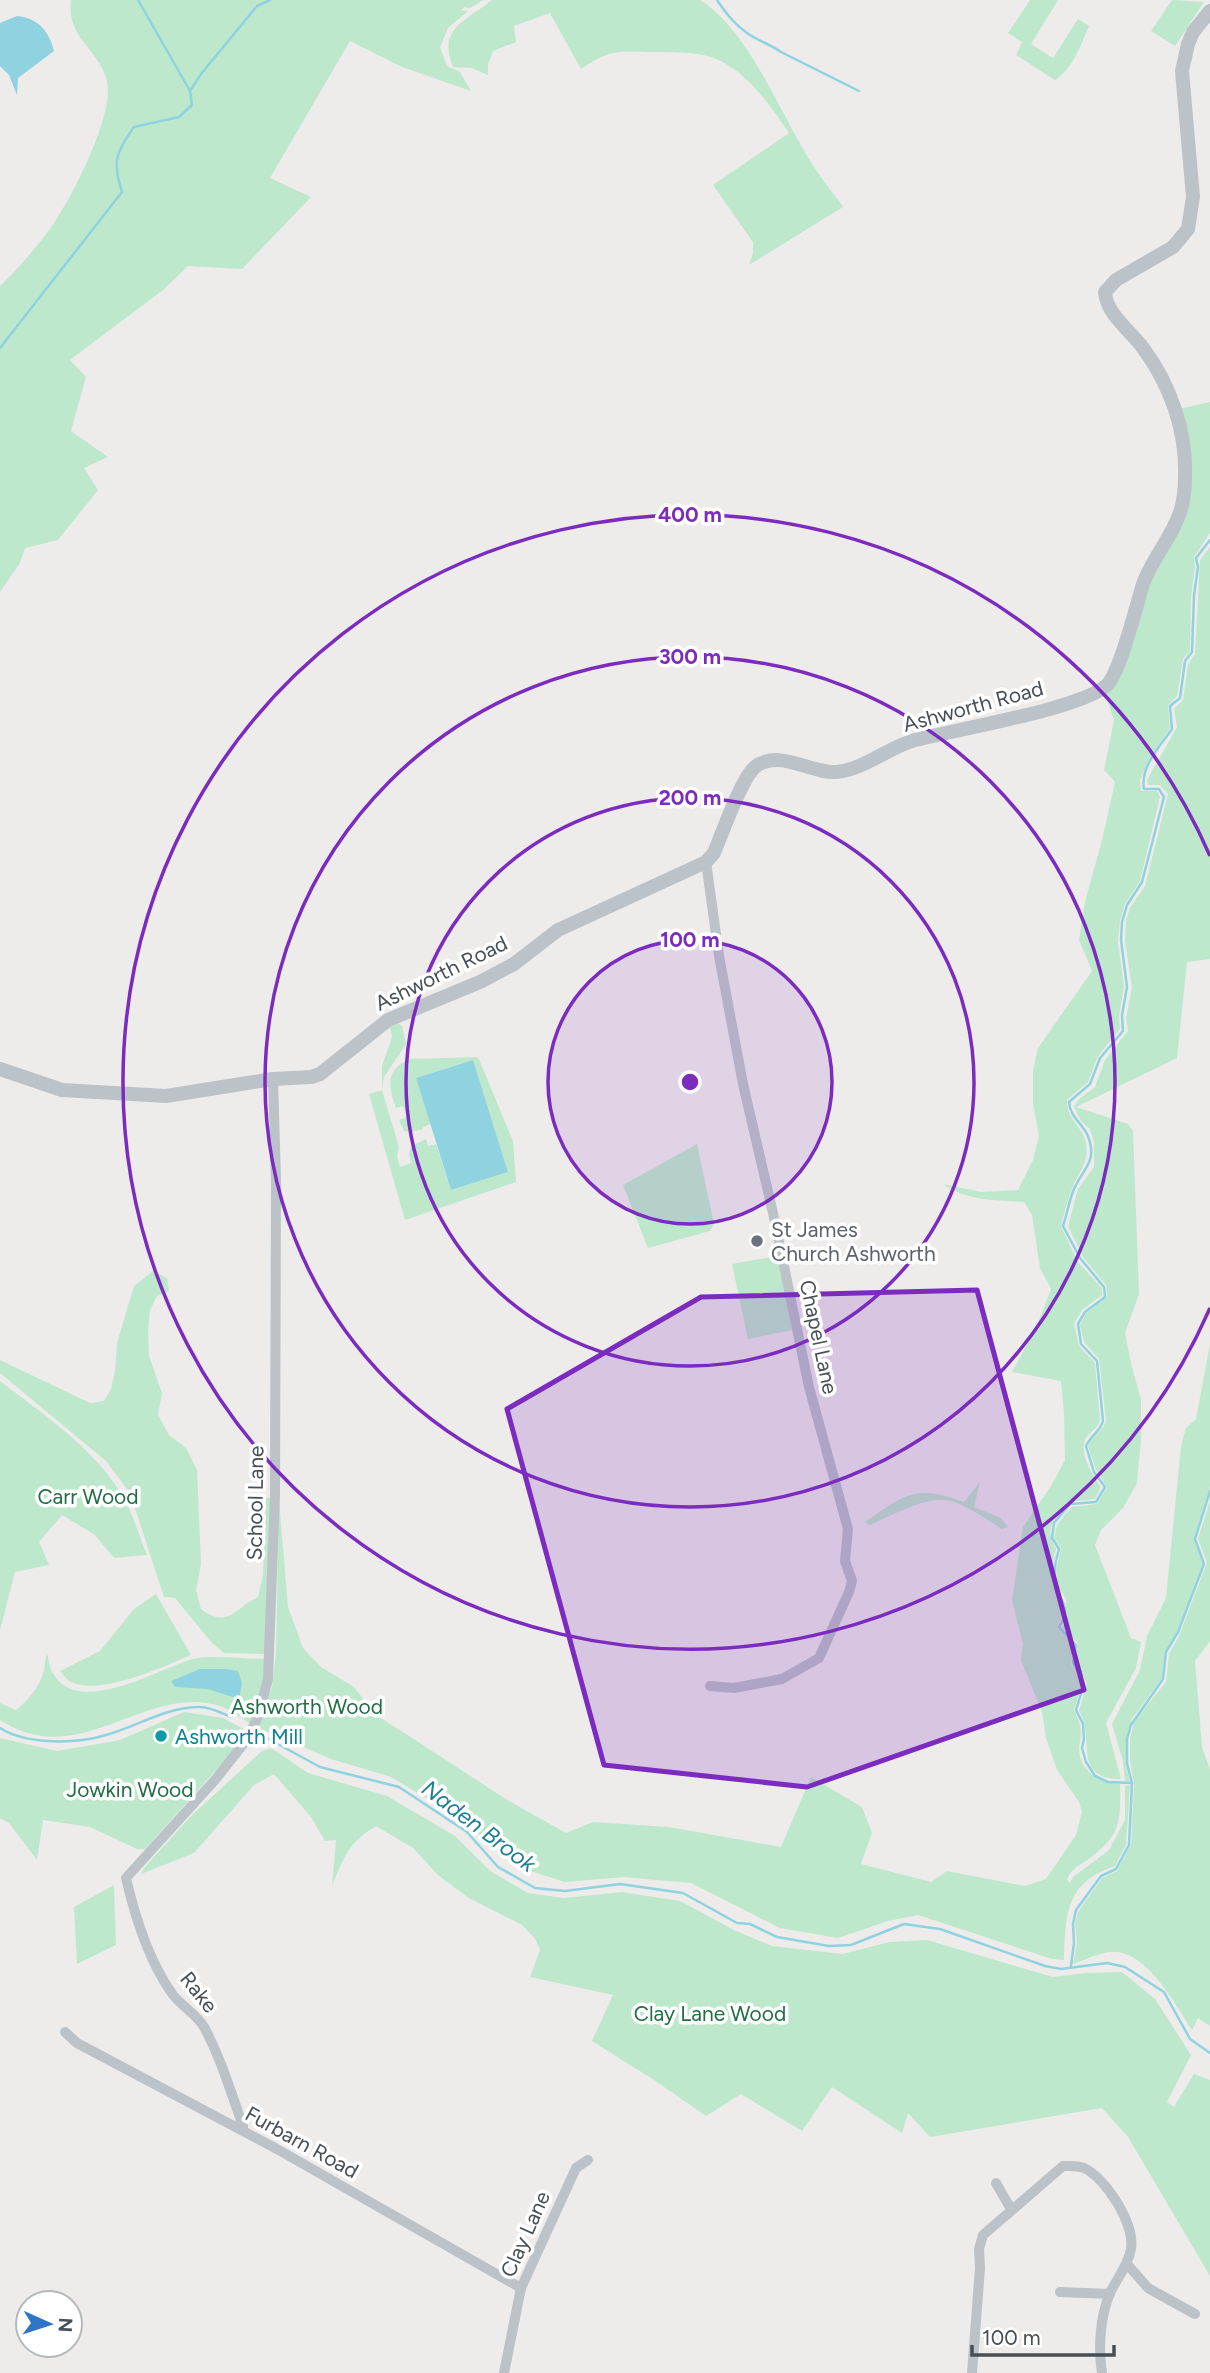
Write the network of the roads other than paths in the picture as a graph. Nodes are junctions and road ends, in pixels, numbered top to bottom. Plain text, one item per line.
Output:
1 (1210, 10) edge
2 (706, 862) junction
3 (0, 1069) edge
4 (273, 1079) junction
5 (710, 1686) dead end
6 (126, 1878) joint
7 (65, 2032) dead end
8 (243, 2131) junction
9 (588, 2160) dead end
10 (996, 2183) dead end
11 (1011, 2209) junction
12 (1127, 2264) junction
13 (521, 2288) junction
14 (1060, 2292) dead end
15 (1110, 2294) junction
16 (1195, 2314) dead end
17 (503, 2373) edge
18 (972, 2373) edge
19 (1102, 2373) edge

1 - 2 street, Ashworth Road
2 - 4 street, Ashworth Road
2 - 5 street, Chapel Lane
3 - 4 street, Ashworth Road
4 - 6 street, School Lane
6 - 8 street, Rake
7 - 8 street, Furbarn Road
8 - 13 street, Furbarn Road
9 - 13 street, Clay Lane
10 - 11 street
11 - 12 street
11 - 18 street
12 - 15 street
12 - 16 street
13 - 17 street, Clay Lane
14 - 15 street
15 - 19 street

